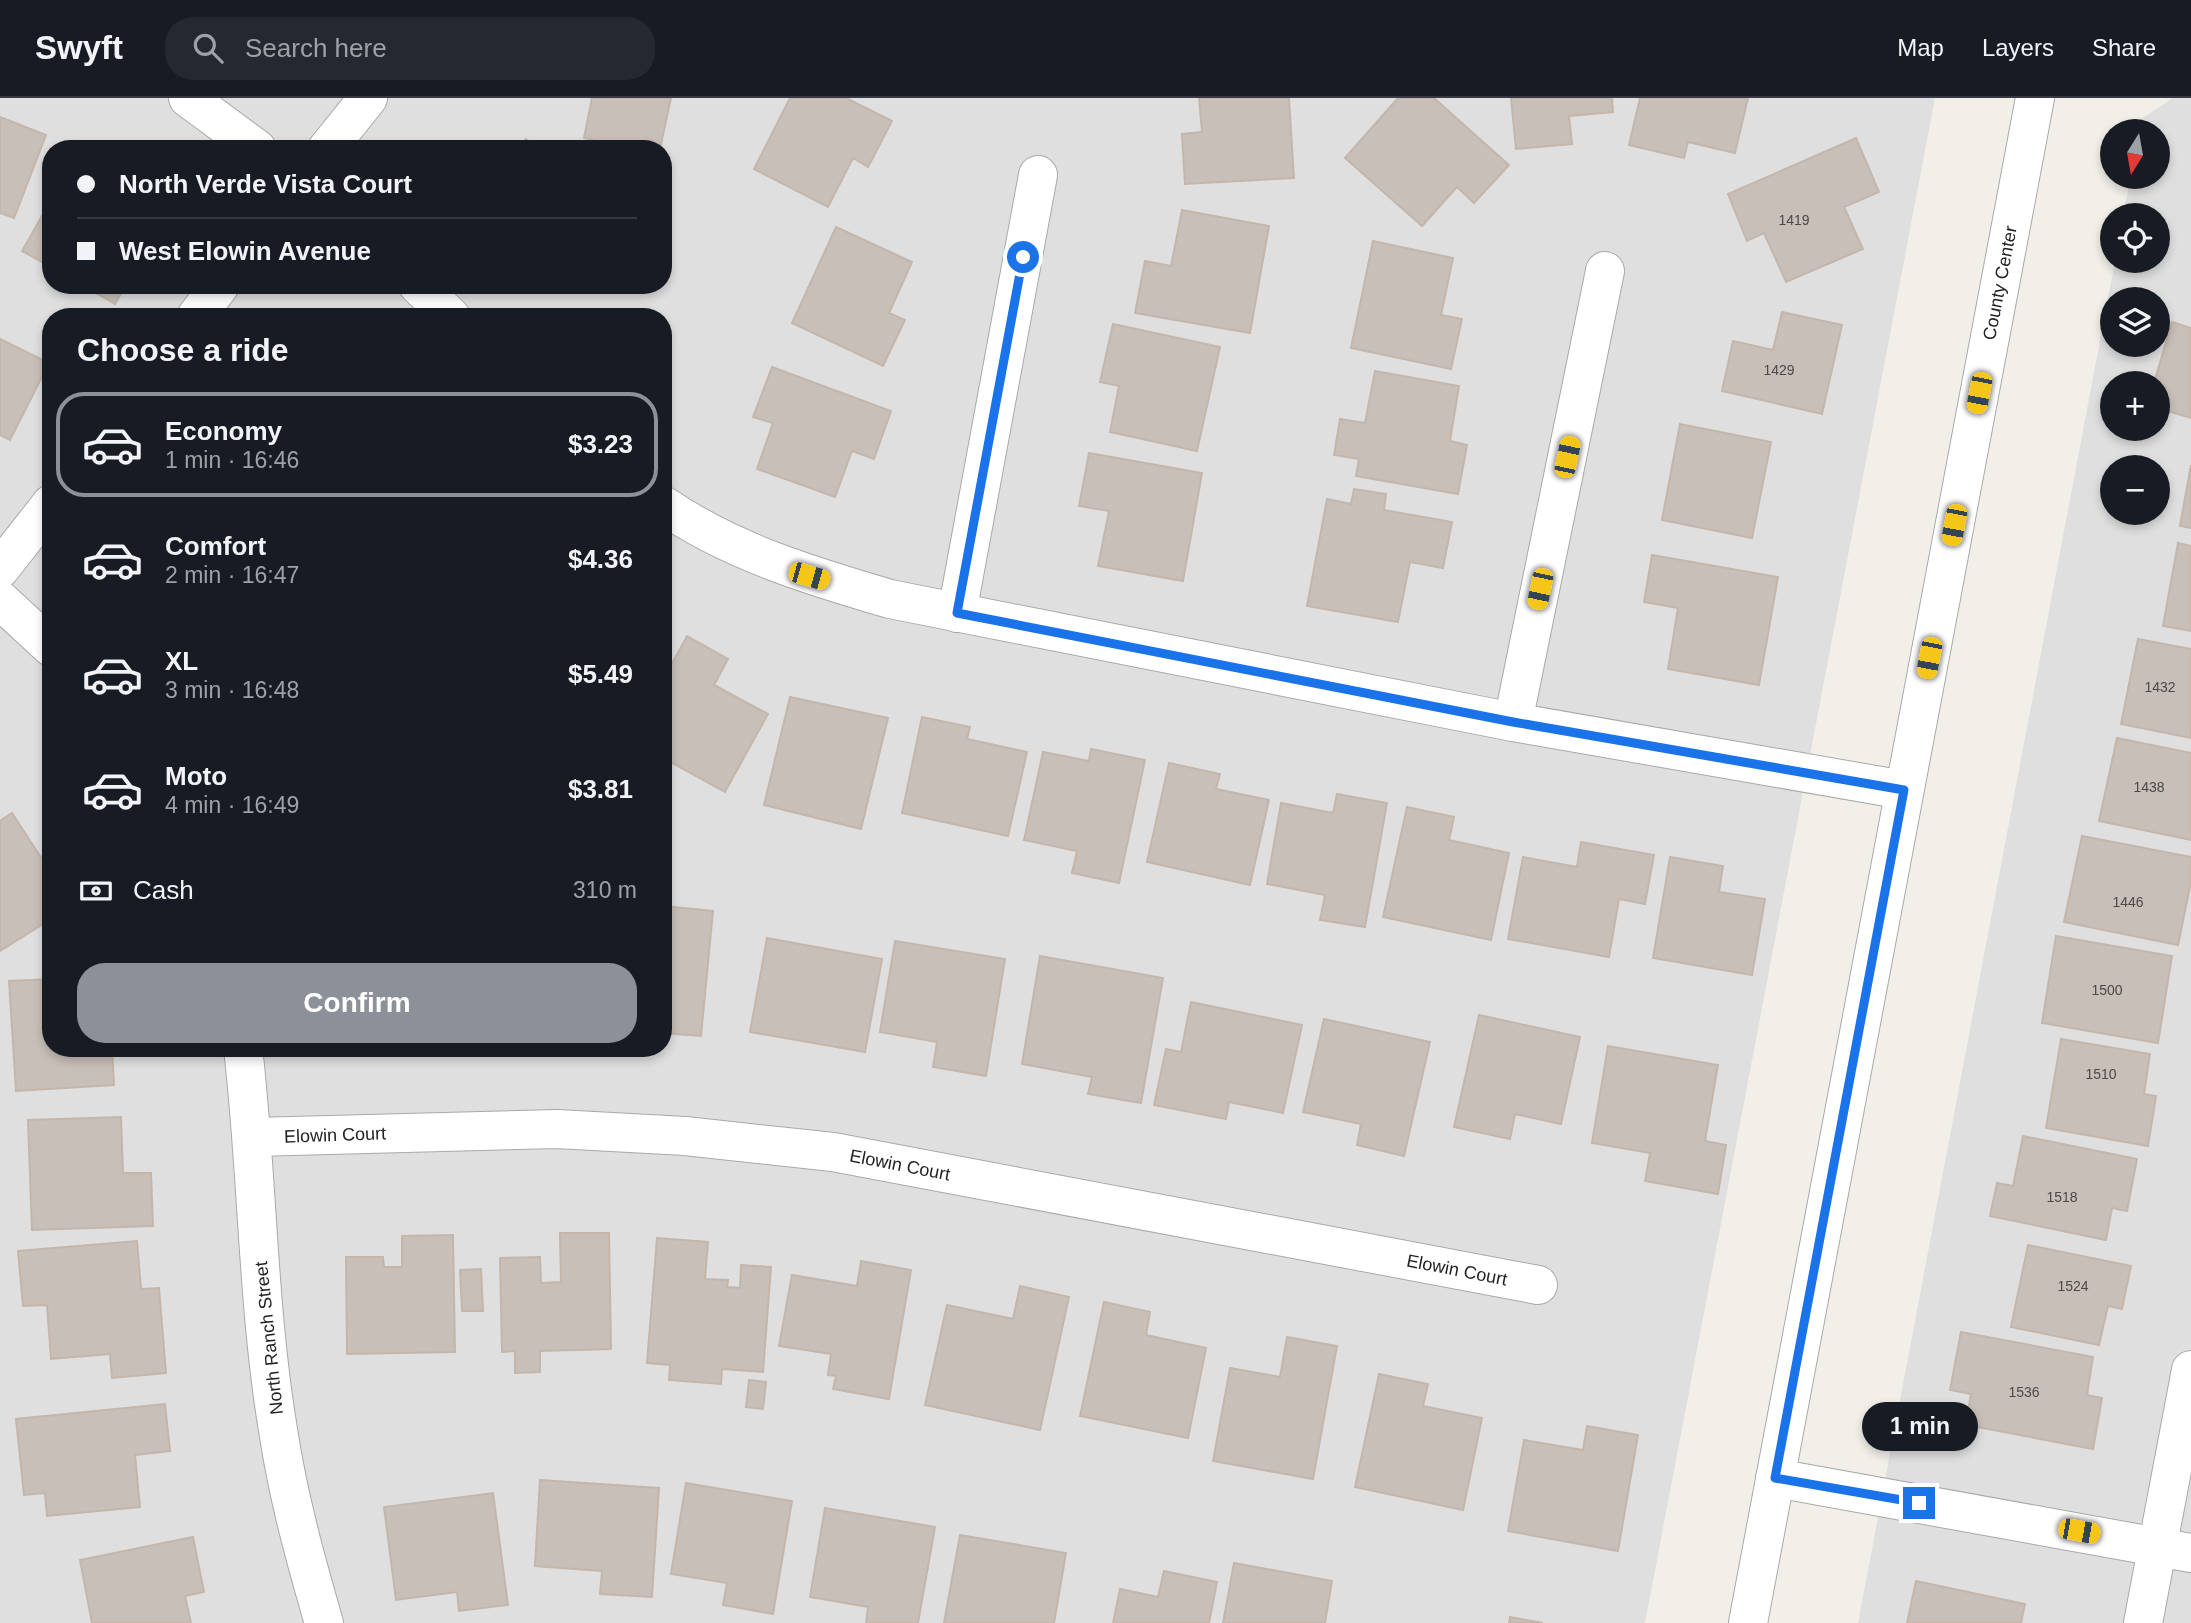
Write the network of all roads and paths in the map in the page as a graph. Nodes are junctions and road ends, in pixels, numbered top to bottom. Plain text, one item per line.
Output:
1 (188, 98) edge
2 (368, 98) edge
3 (2035, 98) edge
4 (245, 140) edge
5 (334, 140) edge
6 (1038, 175) dead end
7 (1605, 271) dead end
8 (427, 294) edge
9 (442, 308) edge
10 (672, 510) edge
11 (42, 515) edge
12 (0, 569) edge
13 (0, 600) edge
14 (957, 613) junction
15 (42, 639) edge
16 (1513, 722) junction
17 (1904, 790) junction
18 (244, 1057) edge
19 (253, 1137) junction
20 (1538, 1285) dead end
21 (2191, 1370) edge
22 (1775, 1478) junction
23 (2175, 1549) edge
24 (324, 1623) edge
25 (1748, 1623) edge
26 (2143, 1623) edge

1 - 4 street
2 - 5 street
3 - 17 street, County Center
6 - 14 street
7 - 16 street
8 - 9 street
10 - 14 street
11 - 12 street
13 - 15 street
14 - 16 street
16 - 17 street
17 - 22 street, County Center
18 - 19 street, North Ranch Street
19 - 20 street, Elowin Court
19 - 24 street, North Ranch Street
21 - 23 street
22 - 23 street
22 - 25 street, County Center
23 - 26 street

